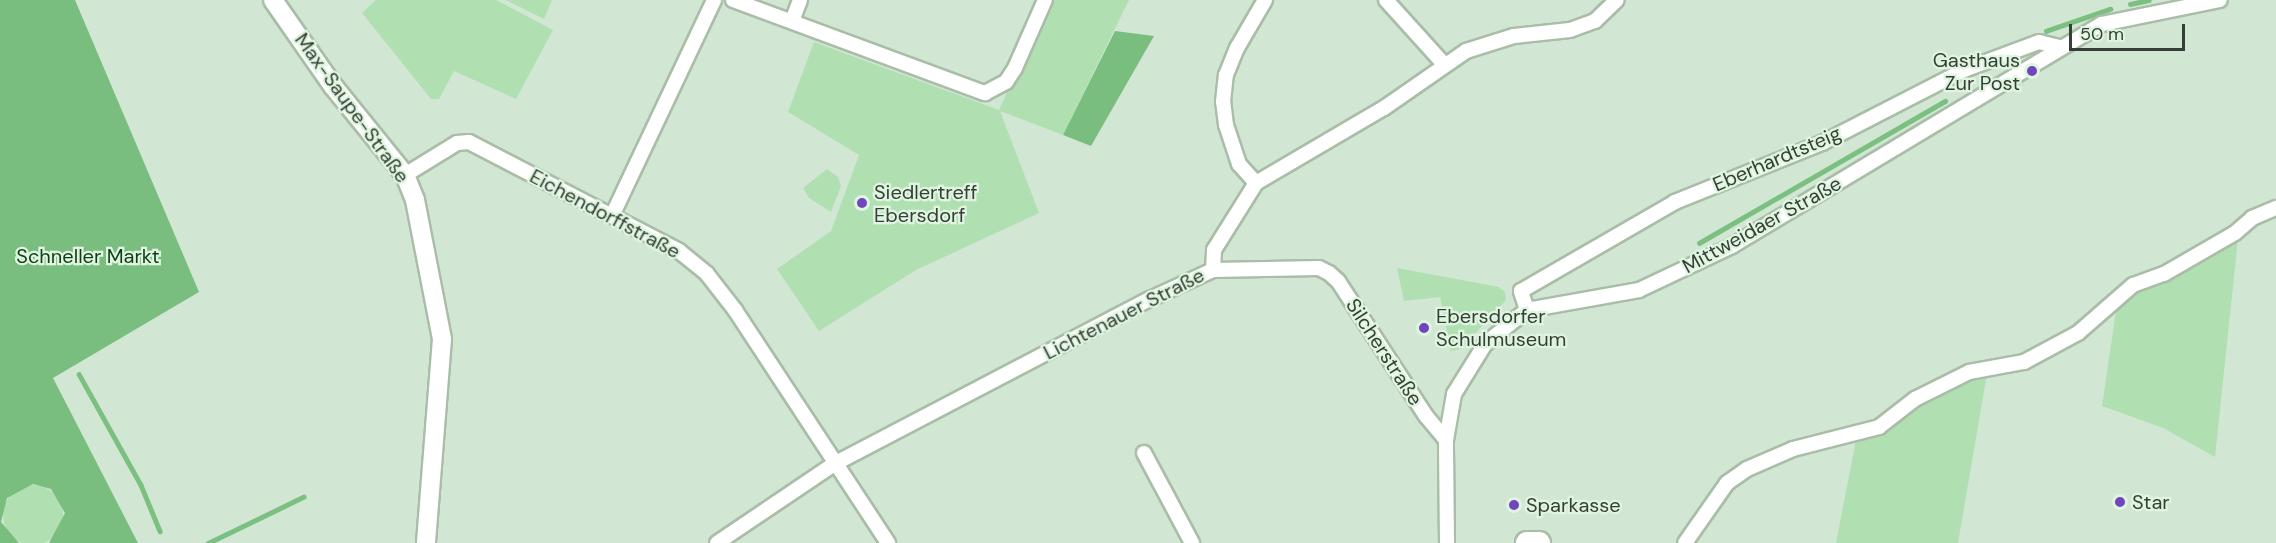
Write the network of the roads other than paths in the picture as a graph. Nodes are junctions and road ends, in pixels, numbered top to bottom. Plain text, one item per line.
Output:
1 (273, 0) edge
2 (714, 0) edge
3 (733, 0) edge
4 (800, 0) edge
5 (1045, 0) edge
6 (1265, 0) edge
7 (1386, 0) edge
8 (1617, 0) edge
9 (2220, 0) edge
10 (792, 21) junction
11 (2058, 47) junction
12 (1443, 63) junction
13 (405, 175) junction
14 (1256, 183) junction
15 (2276, 208) edge
16 (612, 216) junction
17 (1213, 270) junction
18 (1527, 310) junction
19 (1446, 440) junction
20 (1144, 453) dead end
21 (834, 464) junction
22 (426, 543) edge
23 (717, 543) edge
24 (888, 543) edge
25 (1192, 543) edge
26 (1447, 543) edge
27 (1527, 543) edge
28 (1539, 543) edge
29 (1685, 543) edge

1 - 13 street, Max-Saupe-Straße
2 - 16 street
3 - 10 street
4 - 10 street
5 - 10 street
6 - 14 street
7 - 12 street
8 - 12 street, Lichtenauer Straße
9 - 11 street, Mittweidaer Straße
11 - 18 street, Mittweidaer Straße
11 - 18 street, Eberhardtsteig
12 - 14 street, Lichtenauer Straße
13 - 16 street, Eichendorffstraße
13 - 22 street, Max-Saupe-Straße
14 - 17 street, Lichtenauer Straße
15 - 29 street
16 - 21 street, Eichendorffstraße
17 - 19 street, Silcherstraße
17 - 21 street, Lichtenauer Straße
18 - 19 street
19 - 26 street
20 - 25 street
21 - 23 street, Lichtenauer Straße
21 - 24 street, Eichendorffstraße
27 - 28 main road

